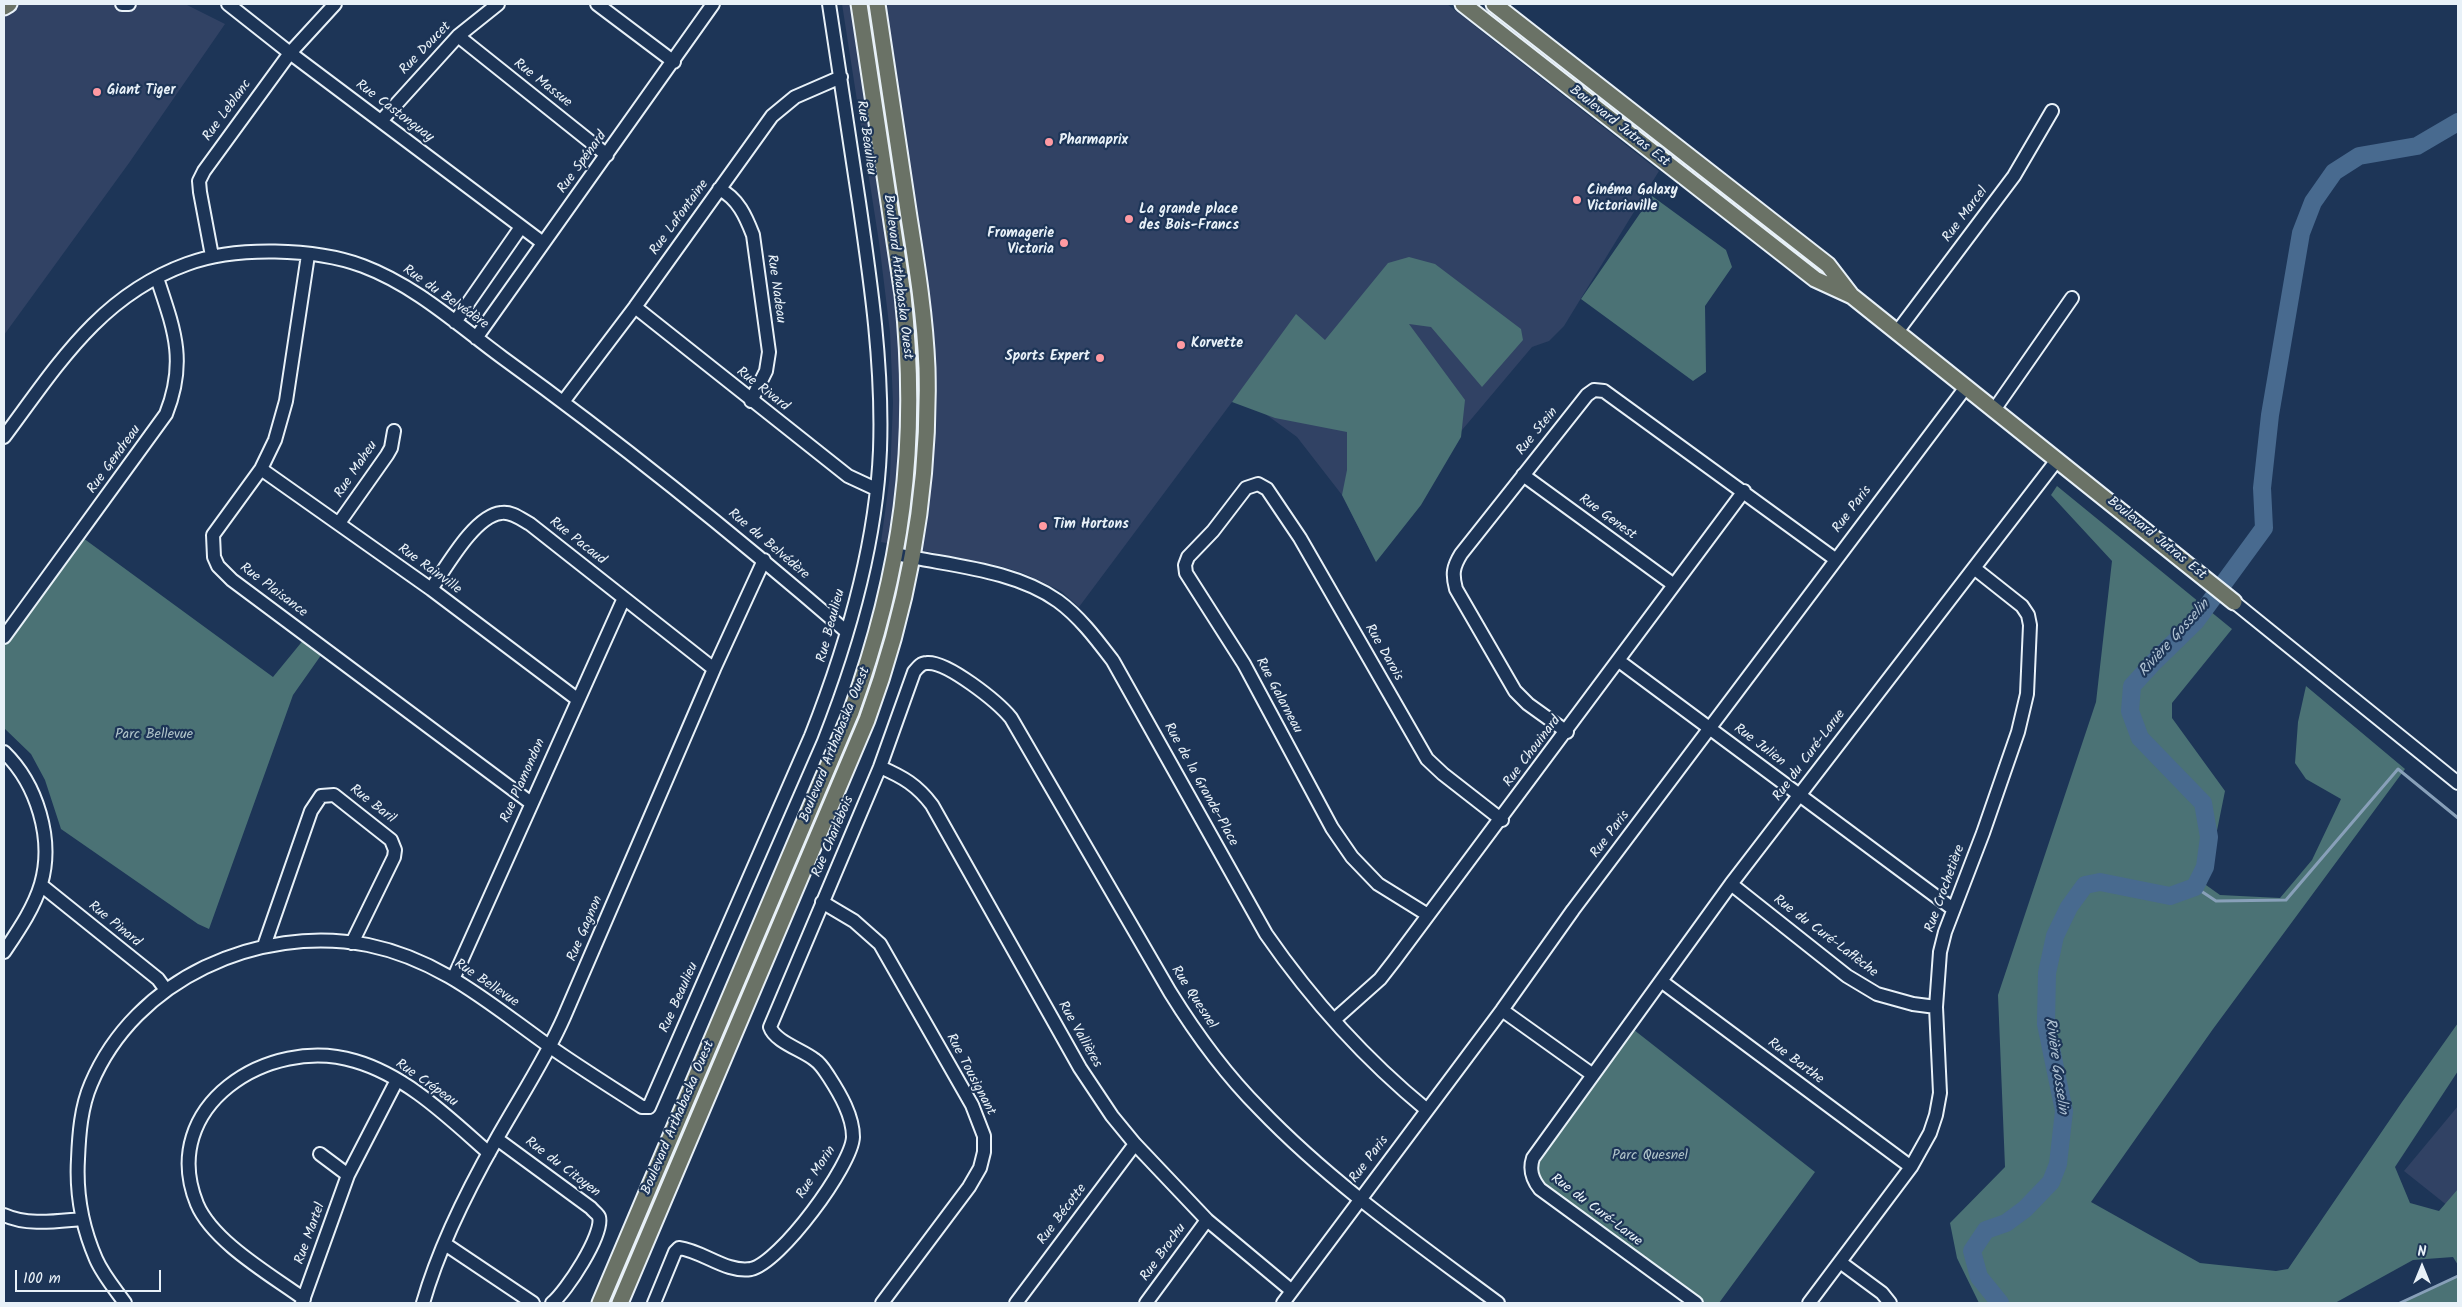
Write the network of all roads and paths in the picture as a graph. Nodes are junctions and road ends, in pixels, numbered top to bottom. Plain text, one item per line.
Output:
1 (10, 4) edge
2 (122, 4) edge
3 (129, 4) edge
4 (228, 4) edge
5 (335, 4) edge
6 (498, 4) edge
7 (597, 4) edge
8 (713, 4) edge
9 (829, 4) edge
10 (859, 4) edge
11 (877, 4) edge
12 (1463, 4) edge
13 (1494, 4) edge
14 (4, 7) edge
15 (458, 36) junction
16 (290, 53) junction
17 (674, 62) junction
18 (841, 77) junction
19 (2052, 111) dead end
20 (380, 121) junction
21 (607, 155) junction
22 (720, 189) junction
23 (522, 227) junction
24 (543, 243) junction
25 (308, 255) junction
26 (212, 256) junction
27 (157, 278) junction
28 (1852, 296) junction
29 (2072, 298) dead end
30 (634, 307) junction
31 (455, 322) junction
32 (1897, 332) junction
33 (476, 338) junction
34 (1966, 387) junction
35 (751, 400) junction
36 (563, 402) junction
37 (1994, 410) junction
38 (394, 431) dead end
39 (4, 437) edge
40 (2057, 460) junction
41 (261, 468) junction
42 (1523, 475) junction
43 (1258, 484) joint
44 (876, 489) junction
45 (1744, 491) junction
46 (339, 523) junction
47 (896, 554) junction
48 (913, 558) junction
49 (1836, 559) junction
50 (764, 560) junction
51 (1974, 568) junction
52 (1674, 585) junction
53 (430, 589) junction
54 (624, 598) junction
55 (2234, 602) joint
56 (847, 632) junction
57 (4, 637) edge
58 (1619, 661) junction
59 (926, 662) joint
60 (714, 669) junction
61 (577, 699) junction
62 (1710, 728) junction
63 (1567, 732) junction
64 (4, 752) edge
65 (880, 766) junction
66 (2458, 783) edge
67 (1800, 795) junction
68 (531, 803) junction
69 (1502, 820) junction
70 (1731, 884) junction
71 (41, 885) junction
72 (822, 902) junction
73 (1953, 910) junction
74 (1428, 915) junction
75 (352, 943) junction
76 (264, 946) junction
77 (4, 952) edge
78 (454, 977) junction
79 (1661, 981) junction
80 (166, 990) junction
81 (1936, 1007) junction
82 (1502, 1010) junction
83 (1334, 1020) junction
84 (770, 1027) joint
85 (551, 1047) junction
86 (1593, 1075) junction
87 (397, 1080) junction
88 (1427, 1110) junction
89 (497, 1139) junction
90 (1135, 1144) junction
91 (489, 1153) junction
92 (320, 1154) dead end
93 (1911, 1167) junction
94 (348, 1175) junction
95 (1359, 1199) junction
96 (4, 1215) edge
97 (82, 1219) junction
98 (1207, 1220) junction
99 (445, 1244) junction
100 (1840, 1262) junction
101 (1292, 1292) junction
102 (303, 1301) edge
103 (125, 1303) edge
104 (423, 1303) edge
105 (534, 1303) edge
106 (552, 1303) edge
107 (600, 1303) edge
108 (620, 1303) edge
109 (654, 1303) edge
110 (882, 1303) edge
111 (1016, 1303) edge
112 (1146, 1303) edge
113 (1283, 1303) edge
114 (1498, 1303) edge
115 (1696, 1303) edge
116 (1809, 1303) edge
117 (1890, 1303) edge

1 - 14 main road
2 - 3 street
4 - 16 street, Rue Castonguay
5 - 16 street, Rue Leblanc
6 - 15 street, Rue Doucet
7 - 17 street
8 - 17 street, Rue Spénard
9 - 18 street, Rue Beaulieu
10 - 47 main road, Boulevard Arthabaska Ouest
11 - 48 main road, Boulevard Arthabaska Ouest
12 - 28 main road, Boulevard Jutras Est
13 - 28 main road, Boulevard Jutras Est
15 - 20 street, Rue Doucet
15 - 21 street, Rue Massue
16 - 20 street, Rue Castonguay
16 - 26 street, Rue Leblanc
17 - 21 street, Rue Spénard
18 - 22 street, Rue Lafontaine
18 - 44 street, Rue Beaulieu
19 - 32 street, Rue Marcel
20 - 23 street, Rue Castonguay
21 - 24 street, Rue Spénard
22 - 30 street, Rue Lafontaine
22 - 35 street, Rue Nadeau
23 - 24 street, Rue Castonguay
23 - 31 street
24 - 33 street, Rue Spénard
25 - 26 street, Rue du Belvédère
25 - 31 street, Rue du Belvédère
25 - 41 street, Rue Plaisance
26 - 27 street, Rue du Belvédère
27 - 39 street, Rue du Belvédère
27 - 57 street, Rue Gendreau
28 - 32 main road, Boulevard Jutras Est
29 - 37 street
30 - 35 street, Rue Rivard
30 - 36 street, Rue Lafontaine
31 - 33 street, Rue du Belvédère
32 - 34 main road, Boulevard Jutras Est
33 - 36 street, Rue du Belvédère
34 - 37 main road, Boulevard Jutras Est
34 - 49 street, Rue Paris
35 - 44 street, Rue Rivard
36 - 50 street, Rue du Belvédère
37 - 40 main road, Boulevard Jutras Est
38 - 46 street, Rue Maheu
40 - 51 street, Rue du Curé-Larue
40 - 55 main road, Boulevard Jutras Est
41 - 46 street, Rue Rainville
41 - 68 street, Rue Plaisance
42 - 45 street, Rue Stein
42 - 52 street, Rue Genest
42 - 63 street, Rue Stein
43 - 69 street, Rue Darois
43 - 74 street, Rue Galarneau
44 - 56 street, Rue Beaulieu
45 - 49 street, Rue Stein
45 - 52 street, Rue Chouinard
46 - 53 street, Rue Rainville
47 - 48 street, Rue de la Grande-Place
47 - 107 main road, Boulevard Arthabaska Ouest
48 - 83 street, Rue de la Grande-Place
48 - 108 main road, Boulevard Arthabaska Ouest
49 - 62 street, Rue Paris
50 - 56 street, Rue du Belvédère
50 - 60 street, Rue Gagnon
51 - 67 street, Rue du Curé-Larue
51 - 73 street, Rue Crochetière
52 - 58 street, Rue Chouinard
53 - 54 street, Rue Pacaud
53 - 61 street, Rue Rainville
54 - 60 street, Rue Pacaud
54 - 61 street, Rue Plamondon
55 - 66 street, Boulevard Jutras Est
56 - 85 street, Rue Beaulieu
58 - 62 street, Rue Julien
58 - 63 street, Rue Chouinard
59 - 65 street, Rue Charlebois
59 - 95 street, Rue Quesnel
60 - 85 street, Rue Gagnon
61 - 68 street, Rue Plamondon
62 - 67 street, Rue Julien
62 - 82 street, Rue Paris
63 - 69 street, Rue Chouinard
64 - 71 street
65 - 72 street, Rue Charlebois
65 - 90 street, Rue Vallières
67 - 70 street, Rue du Curé-Larue
67 - 73 street, Rue Julien
68 - 78 street, Rue Plamondon
69 - 74 street, Rue Chouinard
70 - 79 street, Rue du Curé-Larue
70 - 81 street, Rue du Curé-Laflèche
71 - 77 street
71 - 80 street, Rue Pinard
72 - 84 street, Rue Charlebois
72 - 110 street, Rue Tousignant
73 - 81 street, Rue Crochetière
74 - 83 street, Rue Chouinard
75 - 76 street, Rue Bellevue
75 - 76 street, Rue Baril
75 - 78 street, Rue Bellevue
76 - 80 street, Rue Bellevue
78 - 85 street, Rue Bellevue
79 - 86 street, Rue du Curé-Larue
79 - 93 street, Rue Barthe
80 - 97 street, Rue Bellevue
81 - 93 street, Rue Crochetière
82 - 86 street
82 - 88 street, Rue Paris
83 - 88 street, Rue de la Grande-Place
84 - 109 street, Rue Morin
85 - 89 street, Rue Gagnon
86 - 115 street, Rue du Curé-Larue
87 - 91 street, Rue Crépeau
87 - 94 street, Rue Martel
87 - 102 street, Rue Crépeau
88 - 95 street, Rue Paris
89 - 91 street, Rue Gagnon
89 - 106 street, Rue du Citoyen
90 - 98 street, Rue Vallières
90 - 111 street, Rue Bécotte
91 - 99 street, Rue Gagnon
92 - 94 street
93 - 100 street, Rue Crochetière
94 - 102 street, Rue Martel
95 - 101 street, Rue Paris
95 - 114 street, Rue Quesnel
96 - 97 street
97 - 103 street, Rue Bellevue
98 - 101 street, Rue Vallières
98 - 112 street, Rue Brochu
99 - 104 street, Rue Gagnon
99 - 105 street
100 - 116 street, Rue Crochetière
100 - 117 street
101 - 113 street, Rue Paris

